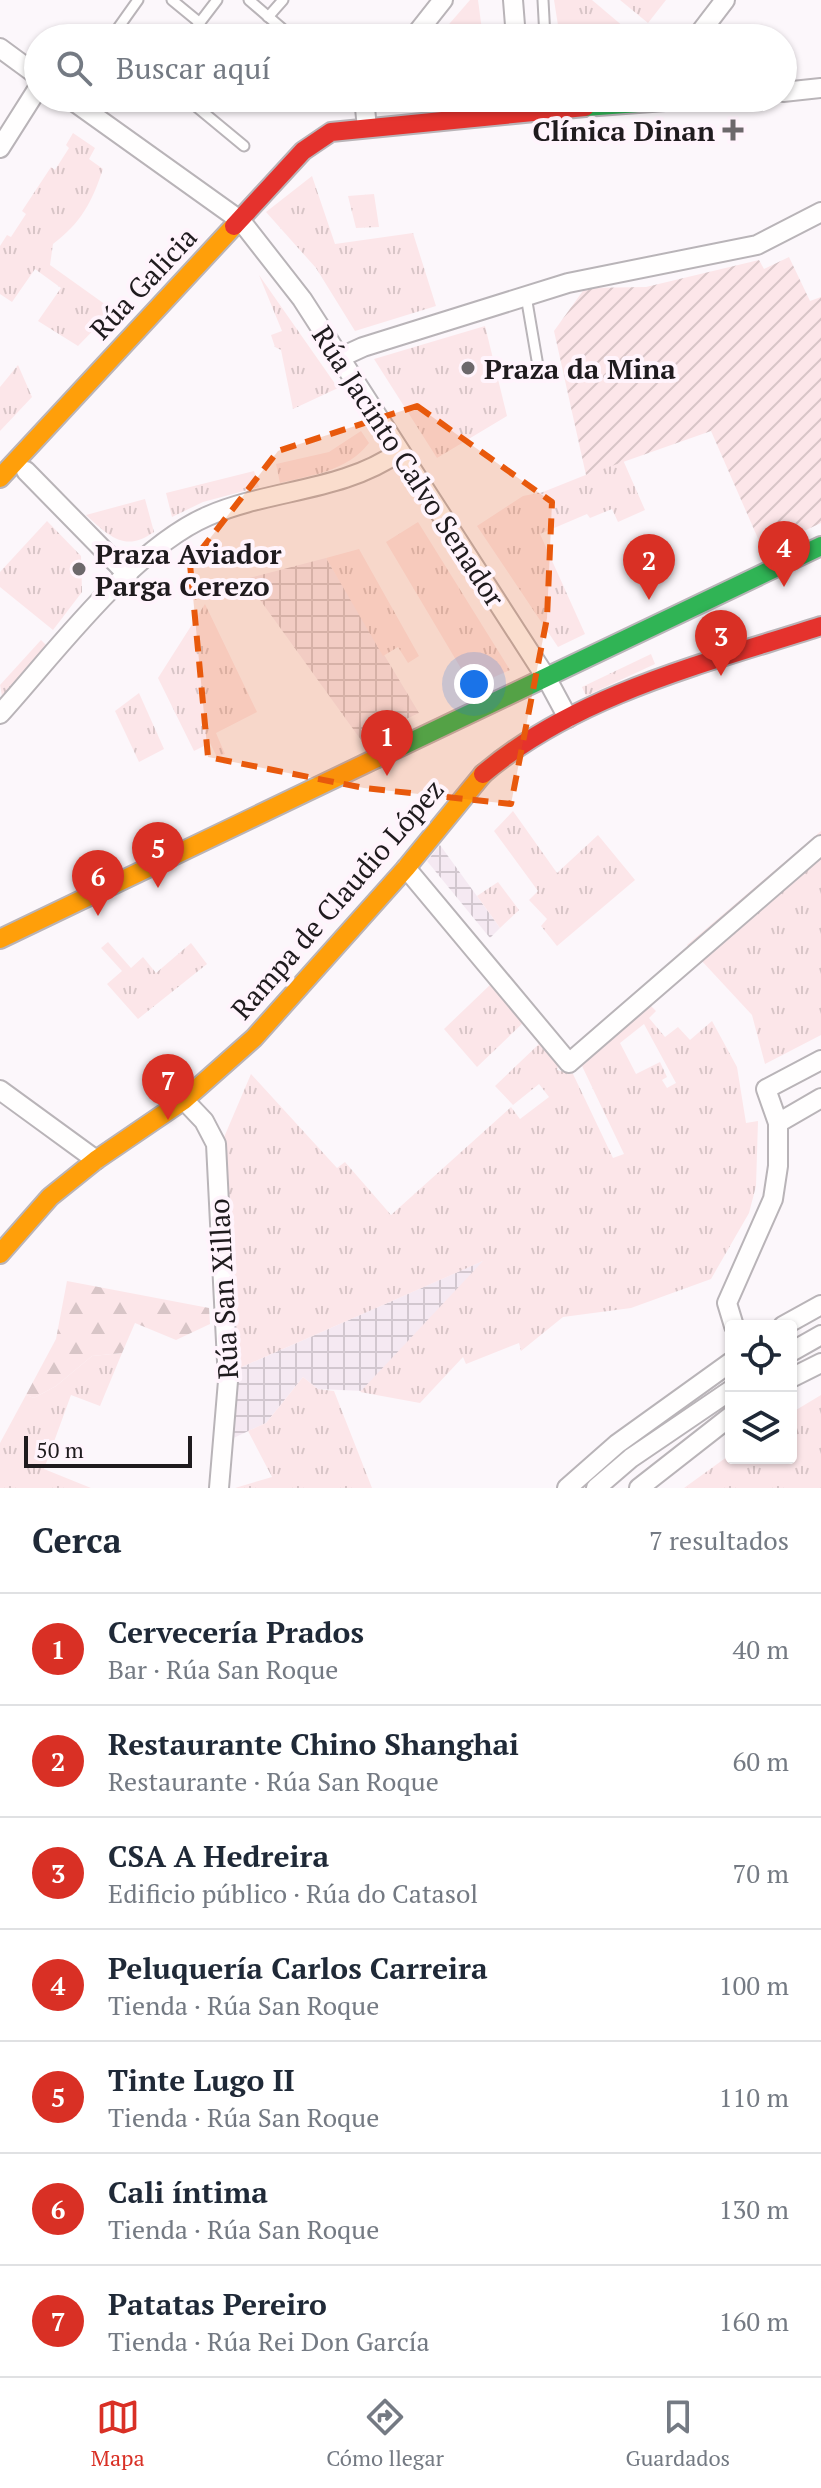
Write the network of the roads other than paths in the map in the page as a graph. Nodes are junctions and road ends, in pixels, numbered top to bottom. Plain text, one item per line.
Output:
1 (138, 0) edge
2 (172, 0) edge
3 (217, 0) edge
4 (249, 0) edge
5 (283, 0) edge
6 (443, 0) edge
7 (513, 0) edge
8 (543, 0) edge
9 (725, 0) edge
10 (268, 17) junction
11 (200, 23) joint
12 (121, 24) edge
13 (276, 24) edge
14 (424, 24) edge
15 (515, 24) edge
16 (544, 24) edge
17 (707, 24) edge
18 (0, 48) edge
19 (24, 66) edge
20 (821, 88) edge
21 (797, 91) edge
22 (24, 110) edge
23 (89, 112) edge
24 (203, 112) edge
25 (365, 112) edge
26 (543, 112) edge
27 (367, 128) junction
28 (244, 146) dead end
29 (0, 148) edge
30 (821, 212) edge
31 (241, 221) junction
32 (525, 295) junction
33 (339, 358) junction
34 (539, 372) dead end
35 (399, 452) junction
36 (26, 471) dead end
37 (0, 478) edge
38 (821, 546) edge
39 (128, 575) junction
40 (821, 626) edge
41 (547, 679) junction
42 (0, 714) edge
43 (568, 718) junction
44 (821, 845) edge
45 (406, 868) junction
46 (0, 939) edge
47 (821, 1060) edge
48 (0, 1090) edge
49 (821, 1098) edge
50 (184, 1100) junction
51 (778, 1123) junction
52 (96, 1160) junction
53 (0, 1254) edge
54 (821, 1305) edge
55 (732, 1320) edge
56 (794, 1320) edge
57 (821, 1335) edge
58 (797, 1349) edge
59 (821, 1363) edge
60 (725, 1366) edge
61 (797, 1375) edge
62 (728, 1392) edge
63 (725, 1421) edge
64 (219, 1488) edge
65 (567, 1488) edge
66 (596, 1488) edge
67 (639, 1488) edge

1 - 12 lane
2 - 11 lane
3 - 11 lane
4 - 10 lane
5 - 10 lane
6 - 14 street
7 - 15 street
8 - 16 lane
9 - 17 street
10 - 13 lane
18 - 19 street
20 - 21 street
22 - 29 street
23 - 31 street, Rúa Jacinto Calvo Senador
24 - 28 lane
25 - 27 street
26 - 27 street
27 - 31 street, Rúa Galicia
30 - 32 street
31 - 33 street, Rúa Jacinto Calvo Senador
31 - 37 street, Rúa Galicia
32 - 33 street
32 - 34 lane
33 - 35 street, Rúa Jacinto Calvo Senador
35 - 39 street
35 - 41 street, Rúa Jacinto Calvo Senador
36 - 39 street
38 - 41 street
39 - 42 street
40 - 43 street, Rampa de Claudio López
41 - 43 street, Rúa Jacinto Calvo Senador
41 - 46 street
43 - 45 street, Rampa de Claudio López
44 - 45 street
45 - 50 street, Rampa de Claudio López
47 - 51 street
48 - 52 street
49 - 51 street
50 - 52 street, Rampa de Claudio López
50 - 64 street, Rúa San Xillao
51 - 55 street
52 - 53 street, Rampa de Claudio López
54 - 56 street
57 - 58 street
59 - 61 street
60 - 65 street
62 - 66 street
63 - 67 street

